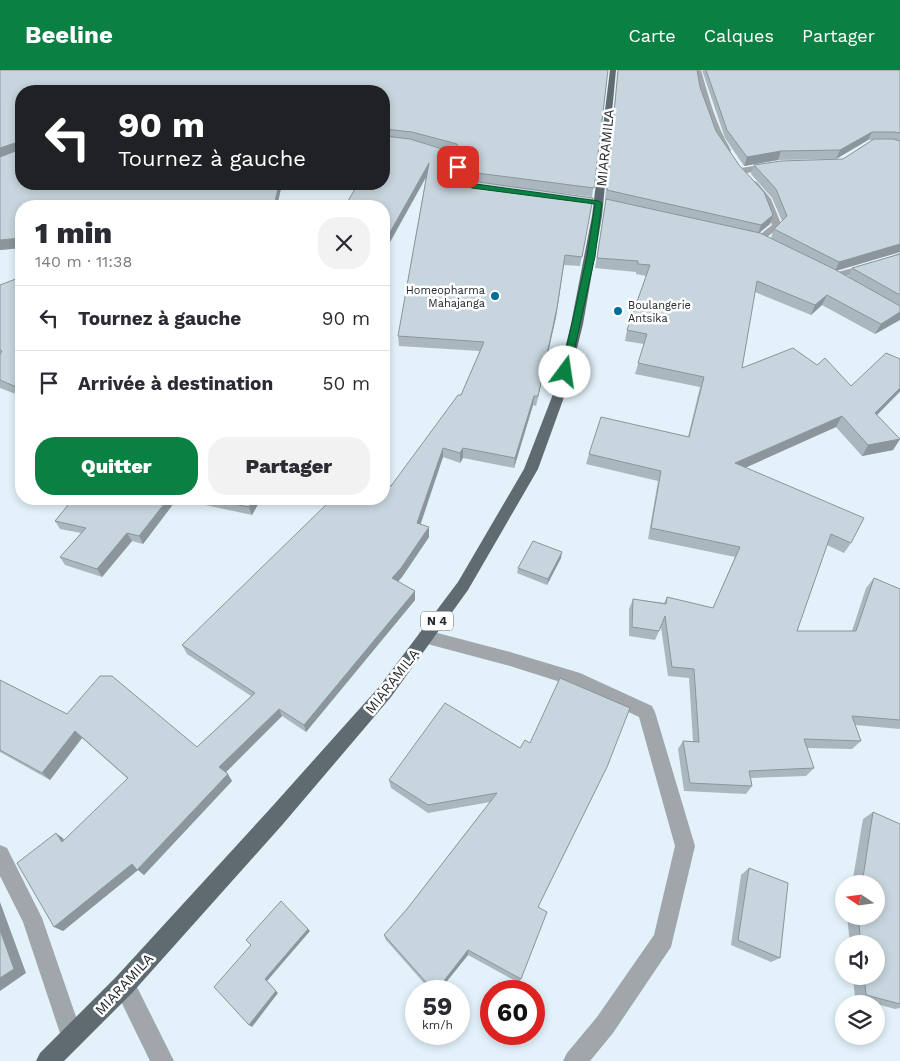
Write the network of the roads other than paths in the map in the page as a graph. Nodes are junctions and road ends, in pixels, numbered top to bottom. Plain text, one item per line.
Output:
1 (613, 70) edge
2 (698, 70) edge
3 (420, 146) edge
4 (730, 155) edge
5 (736, 163) edge
6 (778, 165) edge
7 (741, 171) junction
8 (484, 187) edge
9 (760, 240) edge
10 (900, 256) edge
11 (851, 286) edge
12 (426, 636) junction
13 (0, 855) edge
14 (124, 985) junction
15 (72, 1037) junction
16 (48, 1061) edge
17 (162, 1061) edge
18 (575, 1061) edge

1 - 12 main road, MIARAMILA / N 4
2 - 4 street
3 - 8 street
5 - 7 street
6 - 7 street
7 - 9 street
10 - 11 street
12 - 14 main road, MIARAMILA / N 4
12 - 18 street
13 - 15 street
14 - 15 main road, MIARAMILA / N 4
14 - 17 street
15 - 16 main road, MIARAMILA / N 4

